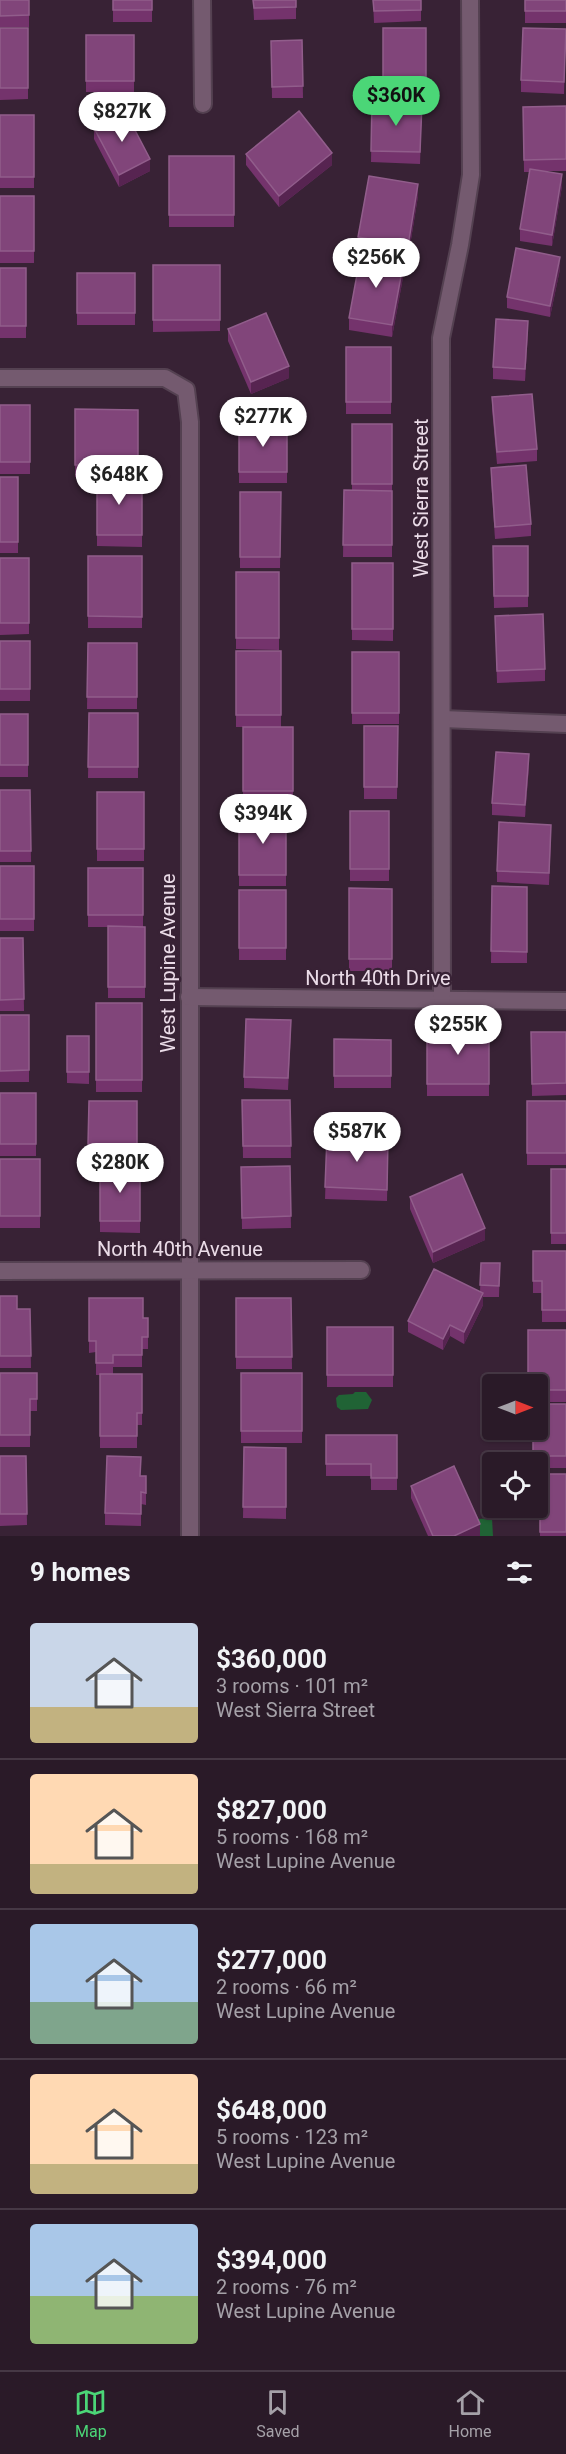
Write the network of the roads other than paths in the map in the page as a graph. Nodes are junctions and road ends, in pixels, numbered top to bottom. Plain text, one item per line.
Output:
1 (202, 0) edge
2 (470, 0) edge
3 (204, 104) dead end
4 (0, 378) edge
5 (443, 719) junction
6 (566, 724) edge
7 (189, 997) junction
8 (442, 999) junction
9 (566, 1001) edge
10 (190, 1269) junction
11 (361, 1270) dead end
12 (0, 1271) edge
13 (190, 1536) edge

1 - 3 street
2 - 5 street, West Sierra Street
4 - 7 street, West Lupine Avenue
5 - 6 street
5 - 8 street, West Sierra Street
7 - 8 street, North 40th Drive
7 - 10 street, West Lupine Avenue
8 - 9 street, North 40th Drive
10 - 11 street, North 40th Avenue
10 - 12 street, North 40th Avenue
10 - 13 street, West Lupine Avenue

